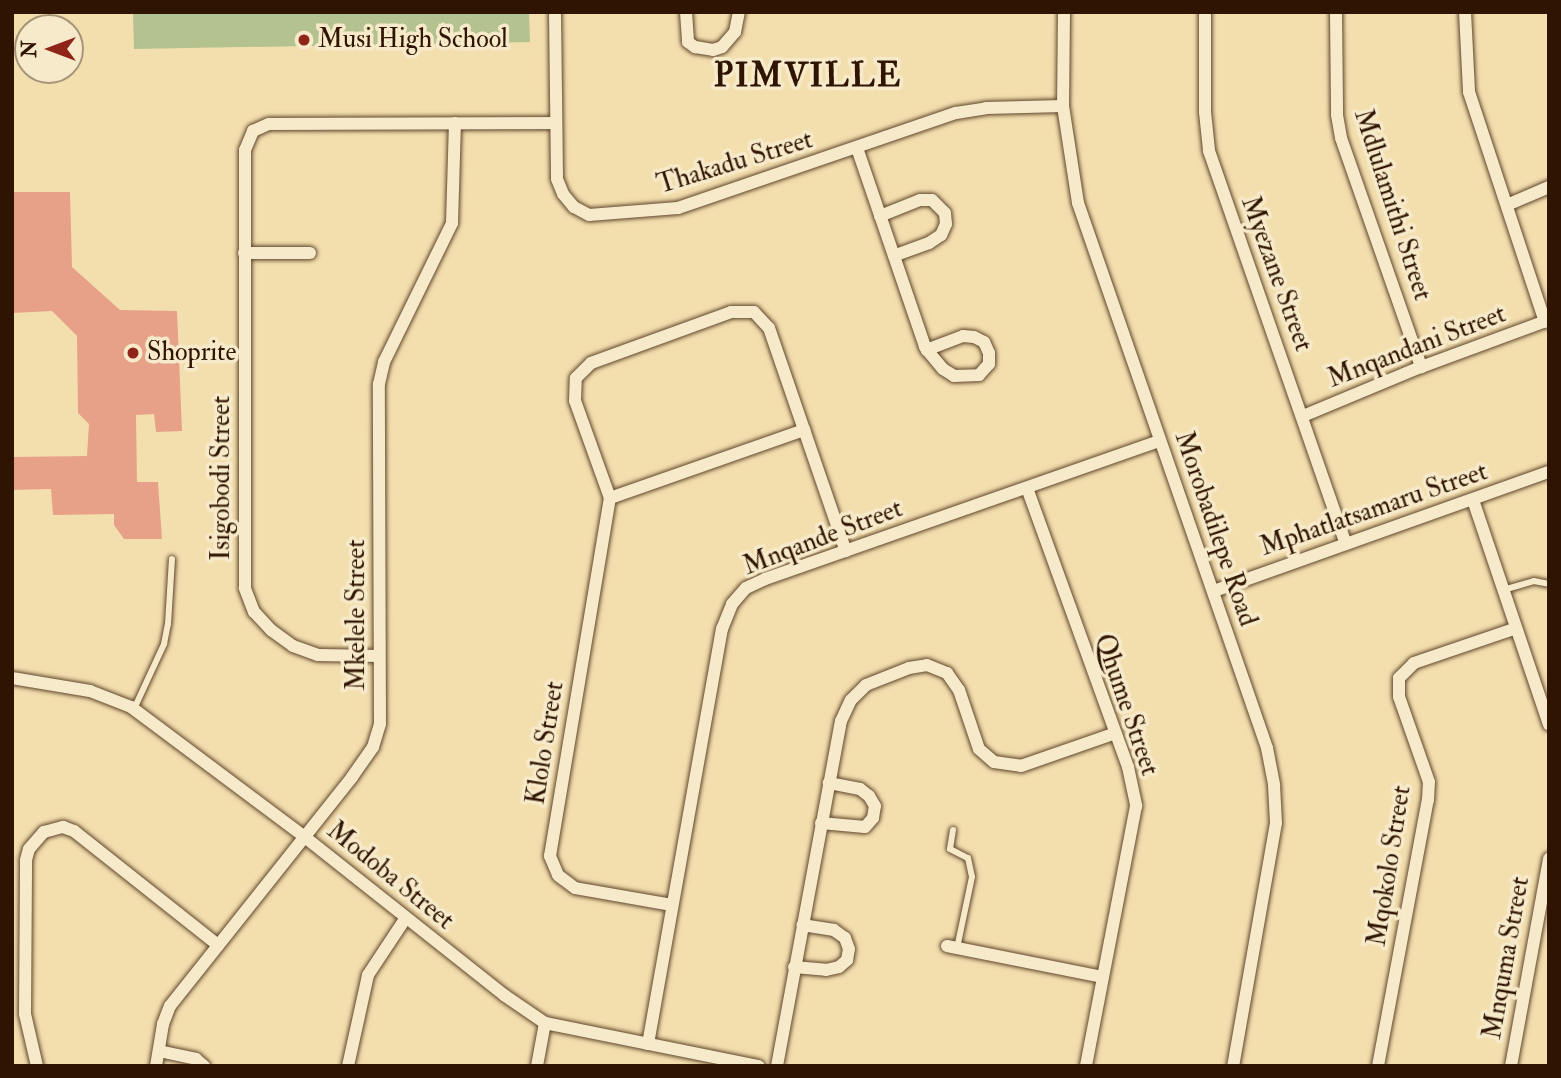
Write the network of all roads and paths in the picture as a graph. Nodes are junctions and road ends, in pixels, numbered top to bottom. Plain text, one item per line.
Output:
1 (555, 12) edge
2 (686, 12) edge
3 (739, 12) edge
4 (1064, 12) edge
5 (1205, 12) edge
6 (1336, 12) edge
7 (1465, 12) edge
8 (1063, 106) junction
9 (455, 123) junction
10 (555, 123) junction
11 (857, 148) junction
12 (1549, 187) edge
13 (1507, 205) junction
14 (880, 216) junction
15 (244, 253) junction
16 (310, 253) dead end
17 (894, 256) junction
18 (1547, 321) edge
19 (927, 350) junction
20 (1421, 367) junction
21 (1303, 416) junction
22 (804, 430) junction
23 (1160, 441) junction
24 (1549, 472) edge
25 (1027, 488) junction
26 (610, 498) junction
27 (1473, 500) junction
28 (1346, 544) junction
29 (846, 551) junction
30 (172, 559) dead end
31 (1549, 584) edge
32 (1501, 590) junction
33 (1214, 591) junction
34 (1514, 629) junction
35 (379, 656) junction
36 (12, 678) edge
37 (134, 709) junction
38 (1549, 725) edge
39 (1113, 734) junction
40 (829, 783) junction
41 (821, 823) junction
42 (953, 830) dead end
43 (306, 838) junction
44 (1549, 858) edge
45 (672, 905) junction
46 (405, 919) junction
47 (802, 925) junction
48 (218, 945) junction
49 (952, 947) joint
50 (794, 967) junction
51 (1102, 977) junction
52 (545, 1023) junction
53 (648, 1044) junction
54 (159, 1051) junction
55 (721, 1063) edge
56 (37, 1066) edge
57 (156, 1066) edge
58 (204, 1066) edge
59 (348, 1066) edge
60 (537, 1066) edge
61 (759, 1066) edge
62 (776, 1066) edge
63 (1086, 1066) edge
64 (1233, 1066) edge
65 (1378, 1066) edge
66 (1511, 1066) edge

1 - 10 street, Thakadu Street
2 - 3 street
4 - 8 street, Morobadilepe Road
5 - 21 street, Myezane Street
6 - 20 street, Mdlulamithi Street
7 - 13 street
8 - 11 street, Thakadu Street
8 - 23 street, Morobadilepe Road
9 - 10 street, Isigobodi Street
9 - 15 street, Isigobodi Street
9 - 35 street, Mkelele Street
10 - 11 street, Thakadu Street
11 - 14 street
12 - 13 street
13 - 18 street
14 - 17 street
14 - 17 street
15 - 16 street
15 - 35 street, Isigobodi Street
17 - 19 street
18 - 20 street, Mnqandani Street
19 - 19 street
20 - 21 street, Mnqandani Street
21 - 28 street, Myezane Street
22 - 26 street
22 - 26 street
22 - 29 street
23 - 25 street, Mnqande Street
23 - 33 street, Morobadilepe Road
24 - 27 street, Mphatlatsamaru Street
25 - 29 street, Mnqande Street
25 - 39 street, Qhume Street
26 - 45 street, Klolo Street
27 - 28 street, Mphatlatsamaru Street
27 - 32 street
28 - 33 street, Mphatlatsamaru Street
29 - 45 street, Mnqande Street
30 - 37 lane
31 - 32 lane
32 - 34 street
33 - 64 street, Morobadilepe Road
34 - 38 street
34 - 65 street, Mqokolo Street
35 - 43 street, Mkelele Street
36 - 37 street, Modoba Street
37 - 43 street, Modoba Street
39 - 40 street
39 - 51 street, Qhume Street
40 - 41 street
40 - 41 street
41 - 47 street
42 - 49 lane
43 - 46 street, Modoba Street
43 - 48 street, Mkelele Street
44 - 66 street, Mnquma Street
45 - 53 street, Mnqande Street
46 - 52 street, Modoba Street
46 - 59 street
47 - 50 street
47 - 50 street
48 - 54 street, Mkelele Street
48 - 56 street
49 - 51 street
50 - 62 street
51 - 63 street, Qhume Street
52 - 53 street, Modoba Street
52 - 60 street
53 - 55 street, Modoba Street
54 - 57 street, Mkelele Street
54 - 58 street
55 - 61 street, Modoba Street

